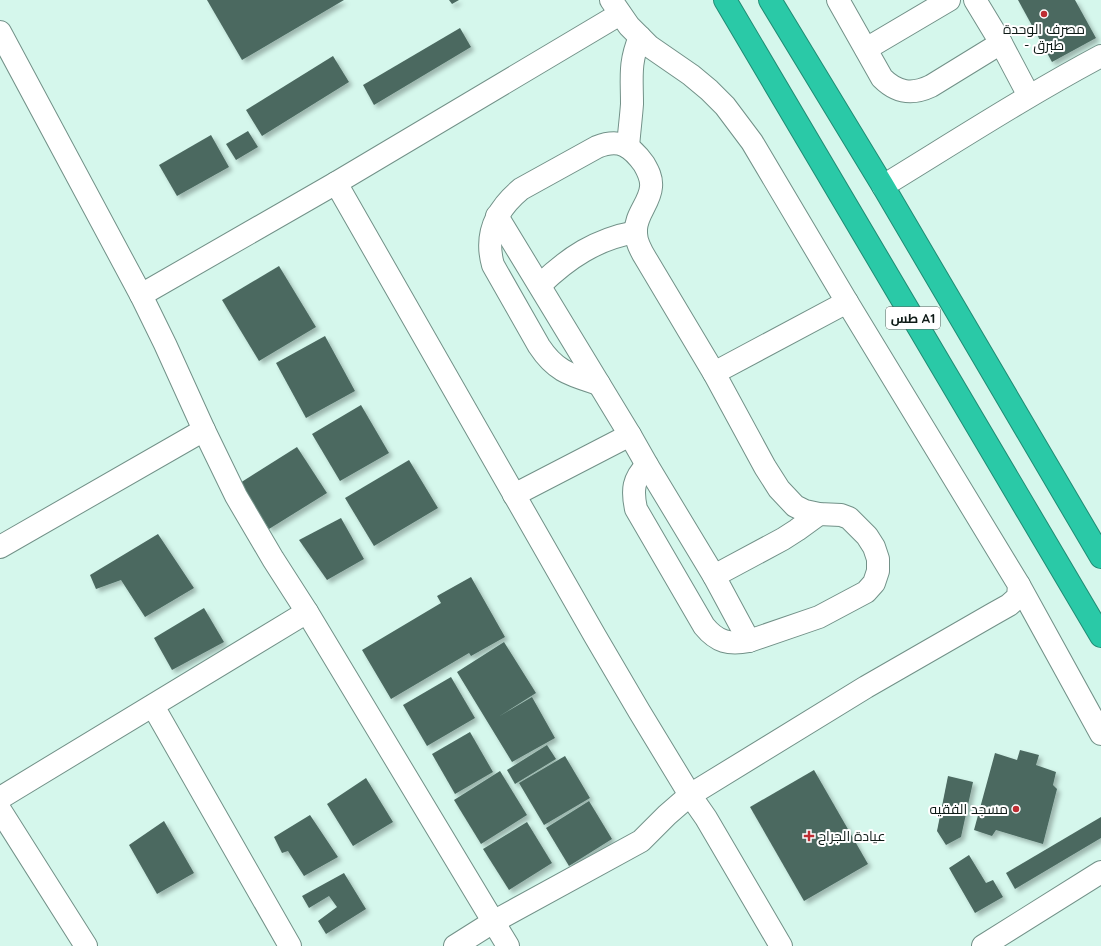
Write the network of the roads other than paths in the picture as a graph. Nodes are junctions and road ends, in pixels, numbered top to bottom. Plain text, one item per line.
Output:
1 (725, 0) edge
2 (770, 0) edge
3 (838, 0) edge
4 (949, 0) edge
5 (975, 0) edge
6 (616, 7) edge
7 (0, 32) edge
8 (640, 37) junction
9 (1001, 43) junction
10 (866, 49) junction
11 (1101, 56) edge
12 (1030, 96) junction
13 (628, 147) junction
14 (336, 184) junction
15 (883, 186) junction
16 (497, 216) junction
17 (636, 232) junction
18 (540, 285) junction
19 (141, 295) junction
20 (847, 302) junction
21 (714, 373) junction
22 (599, 384) junction
23 (204, 430) junction
24 (630, 435) junction
25 (647, 465) junction
26 (514, 495) junction
27 (819, 514) junction
28 (0, 547) edge
29 (1101, 558) edge
30 (714, 576) junction
31 (1020, 585) junction
32 (307, 612) junction
33 (1101, 636) edge
34 (749, 641) junction
35 (153, 706) junction
36 (1101, 734) edge
37 (690, 795) junction
38 (0, 798) edge
39 (0, 810) edge
40 (1101, 872) edge
41 (493, 922) junction
42 (86, 946) edge
43 (290, 946) edge
44 (455, 946) edge
45 (508, 946) edge
46 (781, 946) edge
47 (983, 946) edge

1 - 33 highway, طس A1
2 - 15 highway, طس A1
3 - 10 street
4 - 10 street
5 - 9 street
6 - 8 street
6 - 14 street
7 - 19 street
8 - 13 street
8 - 20 street
9 - 10 street
9 - 12 street
11 - 12 street
12 - 15 street
13 - 16 street
13 - 17 street
14 - 19 street
14 - 26 street
15 - 29 highway, طس A1
16 - 18 street
16 - 22 street
17 - 18 street
17 - 21 street
18 - 22 street
19 - 23 street
20 - 21 street
20 - 31 street
21 - 27 street
22 - 24 street
23 - 28 street
23 - 32 street
24 - 25 street
24 - 26 street
25 - 30 street
25 - 34 street
26 - 37 street
27 - 30 street
27 - 34 street
30 - 34 street
31 - 36 street
31 - 37 street
32 - 35 street
32 - 41 street
35 - 38 street
35 - 43 street
37 - 41 street
37 - 46 street
39 - 42 street
40 - 47 street
41 - 44 street
41 - 45 street

